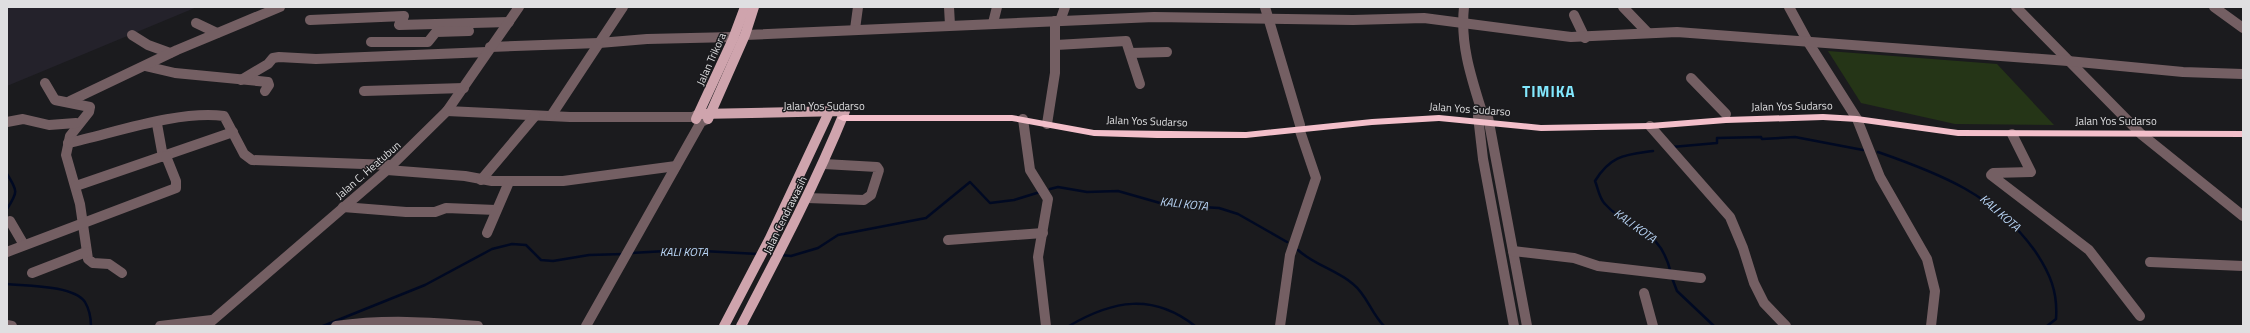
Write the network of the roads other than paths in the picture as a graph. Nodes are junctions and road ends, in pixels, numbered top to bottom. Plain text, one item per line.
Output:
1 (280, 7) edge
2 (518, 7) edge
3 (623, 7) edge
4 (745, 7) edge
5 (754, 7) edge
6 (858, 7) edge
7 (949, 7) edge
8 (996, 7) edge
9 (1065, 7) edge
10 (1266, 7) edge
11 (1464, 7) edge
12 (1623, 7) edge
13 (1789, 7) edge
14 (2016, 7) edge
15 (2214, 7) edge
16 (1574, 15) dead end
17 (1269, 19) junction
18 (310, 20) dead end
19 (1058, 21) junction
20 (509, 22) junction
21 (196, 23) dead end
22 (993, 23) junction
23 (1461, 23) junction
24 (950, 26) junction
25 (2243, 28) edge
26 (855, 29) junction
27 (469, 31) dead end
28 (217, 33) junction
29 (1648, 33) junction
30 (132, 35) dead end
31 (745, 35) junction
32 (734, 37) junction
33 (1586, 38) junction
34 (371, 42) dead end
35 (1808, 42) junction
36 (599, 43) junction
37 (1056, 45) junction
38 (488, 50) junction
39 (1167, 52) dead end
40 (170, 53) junction
41 (1131, 53) junction
42 (2068, 61) junction
43 (146, 66) junction
44 (2243, 74) edge
45 (1691, 78) dead end
46 (241, 80) junction
47 (45, 83) dead end
48 (1140, 84) dead end
49 (464, 88) junction
50 (265, 91) dead end
51 (364, 91) dead end
52 (70, 101) junction
53 (447, 111) junction
54 (1726, 114) junction
55 (828, 115) junction
56 (844, 115) junction
57 (536, 116) junction
58 (551, 116) junction
59 (1855, 116) junction
60 (701, 118) junction
61 (1483, 118) junction
62 (1023, 119) junction
63 (1048, 121) junction
64 (7, 122) edge
65 (76, 124) junction
66 (157, 124) junction
67 (1650, 126) junction
68 (2243, 127) edge
69 (1300, 128) junction
70 (2137, 130) junction
71 (233, 132) junction
72 (2012, 134) junction
73 (2243, 134) edge
74 (68, 143) junction
75 (164, 156) junction
76 (824, 164) junction
77 (676, 166) junction
78 (389, 167) junction
79 (481, 180) junction
80 (509, 182) junction
81 (76, 186) junction
82 (807, 198) junction
83 (343, 207) junction
84 (496, 210) junction
85 (781, 214) junction
86 (800, 214) junction
87 (2243, 216) edge
88 (10, 221) dead end
89 (82, 222) junction
90 (1043, 233) junction
91 (487, 234) dead end
92 (948, 240) dead end
93 (24, 245) junction
94 (1512, 251) junction
95 (7, 252) edge
96 (86, 252) junction
97 (2150, 262) dead end
98 (2243, 266) edge
99 (32, 273) dead end
100 (122, 273) dead end
101 (1701, 278) dead end
102 (1644, 293) dead end
103 (2140, 316) dead end
104 (726, 322) edge
105 (743, 322) edge
106 (209, 323) edge
107 (7, 325) edge
108 (12, 326) edge
109 (160, 326) edge
110 (336, 326) edge
111 (478, 326) edge
112 (586, 326) edge
113 (1046, 326) edge
114 (1280, 326) edge
115 (1514, 326) edge
116 (1527, 326) edge
117 (1653, 326) edge
118 (1786, 326) edge
119 (1931, 326) edge

1 - 28 street
2 - 20 street, Jalan C. Heatubun
3 - 36 street
4 - 32 main road, Jalan Trikora
5 - 31 main road, Jalan Trikora
6 - 26 street
7 - 24 street
8 - 22 street
9 - 19 street
10 - 17 street
11 - 23 street
12 - 29 street
13 - 35 street
14 - 42 street
15 - 25 street
16 - 33 street
17 - 19 street
17 - 23 street
17 - 69 street
18 - 20 street
19 - 22 street
19 - 37 street
20 - 38 street, Jalan C. Heatubun
21 - 28 street
22 - 24 street
23 - 33 street
23 - 61 street
24 - 26 street
26 - 31 street
27 - 34 street
28 - 40 street
29 - 33 street
29 - 35 street
30 - 40 street
31 - 60 main road, Jalan Trikora
32 - 36 street
32 - 60 main road, Jalan Trikora
35 - 42 street
35 - 59 street
36 - 38 street
36 - 58 street
37 - 41 street
37 - 63 street
38 - 46 street
38 - 49 street, Jalan C. Heatubun
39 - 41 street
40 - 43 street
41 - 48 street
42 - 44 street
42 - 70 street
43 - 46 street
43 - 52 street
45 - 54 street
46 - 50 street
47 - 52 street
49 - 51 street
49 - 53 street, Jalan C. Heatubun
52 - 65 street
53 - 57 street
53 - 78 street, Jalan C. Heatubun
54 - 59 highway, Jalan Yos Sudarso
54 - 61 highway, Jalan Yos Sudarso
55 - 56 main road, Jalan Yos Sudarso
55 - 60 main road, Jalan Yos Sudarso
55 - 85 main road, Jalan Cendrawasih
56 - 62 highway, Jalan Yos Sudarso
56 - 63 highway, Jalan Yos Sudarso
56 - 76 main road, Jalan Cendrawasih
57 - 58 street
57 - 79 street
58 - 60 street
59 - 67 highway, Jalan Yos Sudarso
59 - 70 highway, Jalan Yos Sudarso
59 - 72 highway, Jalan Yos Sudarso
59 - 119 street
60 - 77 street
61 - 67 highway, Jalan Yos Sudarso
61 - 69 highway, Jalan Yos Sudarso
61 - 94 street
61 - 115 street
62 - 63 highway, Jalan Yos Sudarso
62 - 90 street
63 - 69 highway, Jalan Yos Sudarso
64 - 65 street
65 - 74 street
66 - 71 street
66 - 74 street
66 - 75 street
67 - 118 street
68 - 70 highway, Jalan Yos Sudarso
69 - 114 street
70 - 72 highway, Jalan Yos Sudarso
70 - 73 highway, Jalan Yos Sudarso
70 - 87 street
71 - 75 street
71 - 78 street
72 - 103 street
74 - 81 street
75 - 81 street
75 - 89 street
76 - 82 main road, Jalan Cendrawasih
76 - 82 street
77 - 80 street
77 - 112 street
78 - 79 street
78 - 83 street, Jalan C. Heatubun
79 - 80 street
80 - 84 street
81 - 89 street
82 - 86 main road, Jalan Cendrawasih
83 - 84 street
83 - 106 street, Jalan C. Heatubun
84 - 91 street
85 - 86 main road
85 - 104 main road, Jalan Cendrawasih
86 - 105 main road, Jalan Cendrawasih
88 - 93 street
89 - 93 street
89 - 96 street
90 - 92 street
90 - 113 street
93 - 95 street
94 - 101 street
94 - 116 street
96 - 99 street
96 - 100 street
97 - 98 street
102 - 117 street
104 - 105 main road
106 - 109 street
107 - 108 street
110 - 111 street

